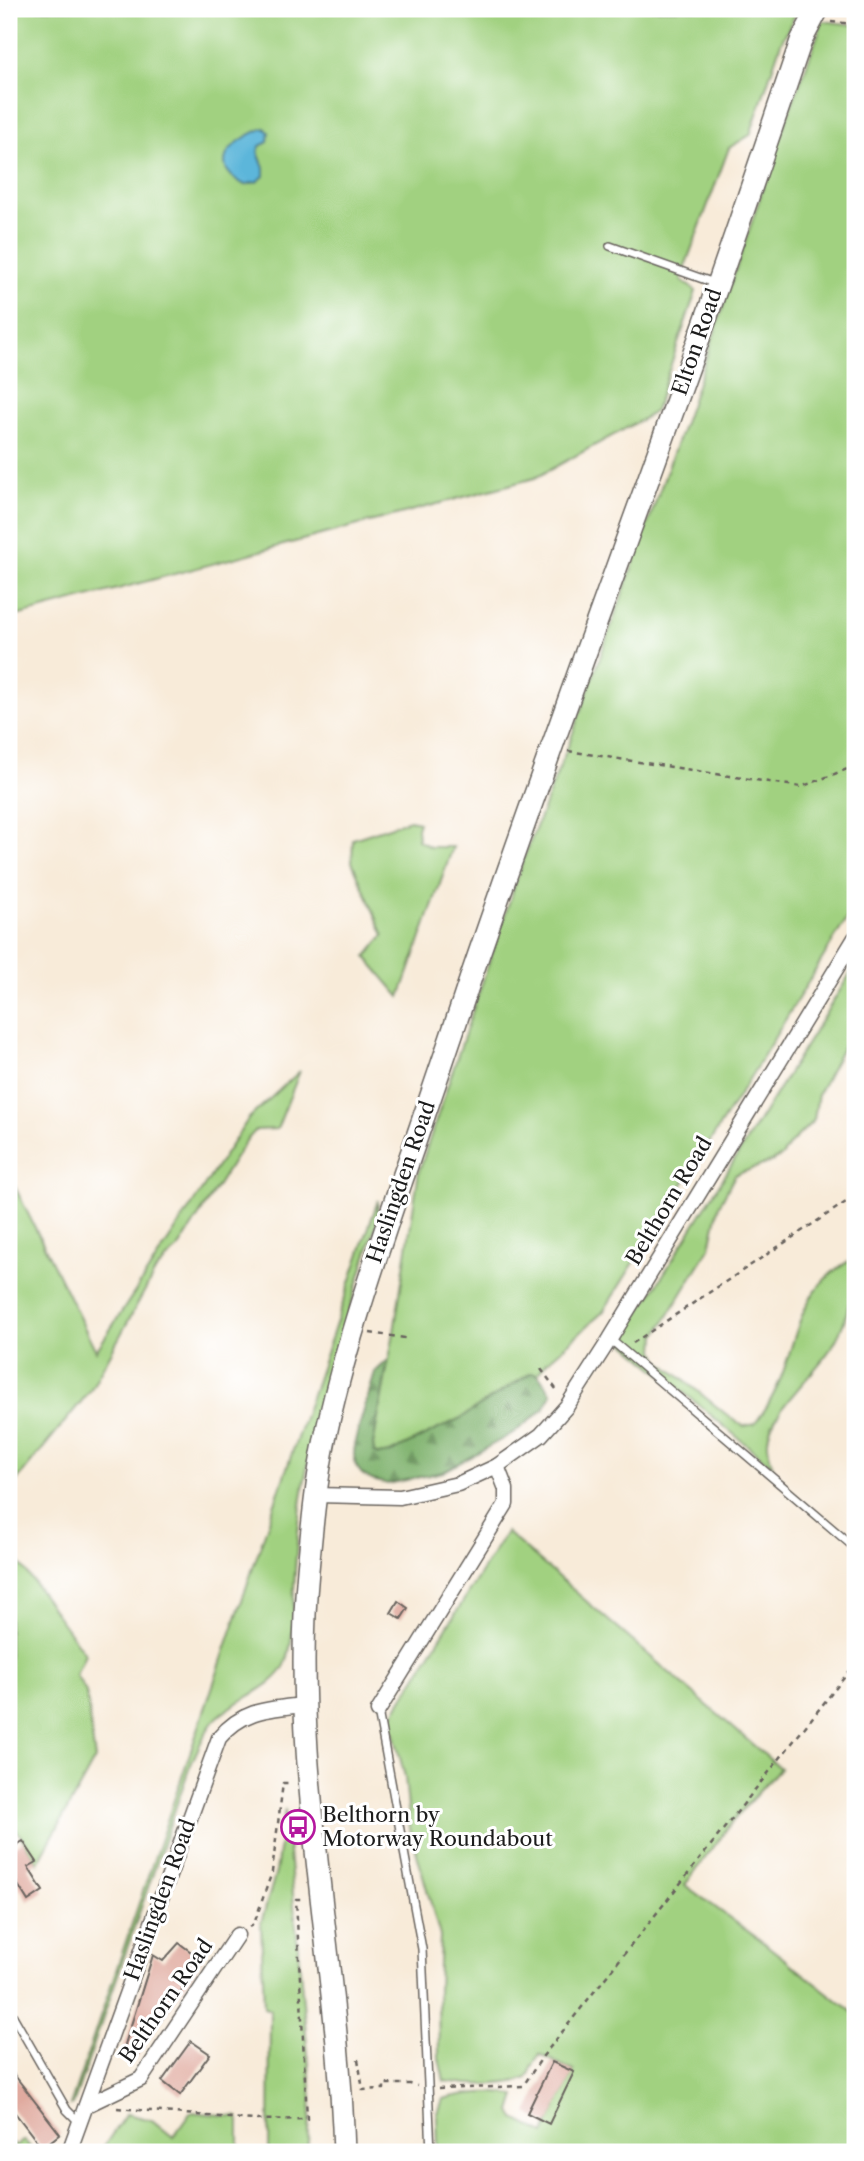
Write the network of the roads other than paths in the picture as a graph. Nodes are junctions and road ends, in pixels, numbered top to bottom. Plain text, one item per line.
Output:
1 (816, 12) edge
2 (610, 246) dead end
3 (717, 285) junction
4 (576, 676) joint
5 (855, 939) edge
6 (610, 1339) junction
7 (497, 1466) junction
8 (316, 1495) junction
9 (855, 1548) edge
10 (304, 1704) junction
11 (378, 1711) joint
12 (237, 1935) road end
13 (9, 2010) edge
14 (86, 2105) junction
15 (80, 2122) junction
16 (69, 2152) edge
17 (344, 2152) edge
18 (431, 2152) edge

1 - 3 main road, Elton Road
2 - 3 lane
3 - 4 main road, Elton Road
4 - 8 main road, Haslingden Road
5 - 6 street, Belthorn Road
6 - 7 street, Belthorn Road
6 - 9 lane
7 - 8 street, Belthorn Road
7 - 11 street
8 - 10 main road, Haslingden Road
10 - 14 street, Haslingden Road
10 - 17 main road, Haslingden Road
11 - 18 lane
12 - 14 street, Belthorn Road
13 - 15 lane
14 - 15 street, Haslingden Road
15 - 16 street, Haslingden Road

